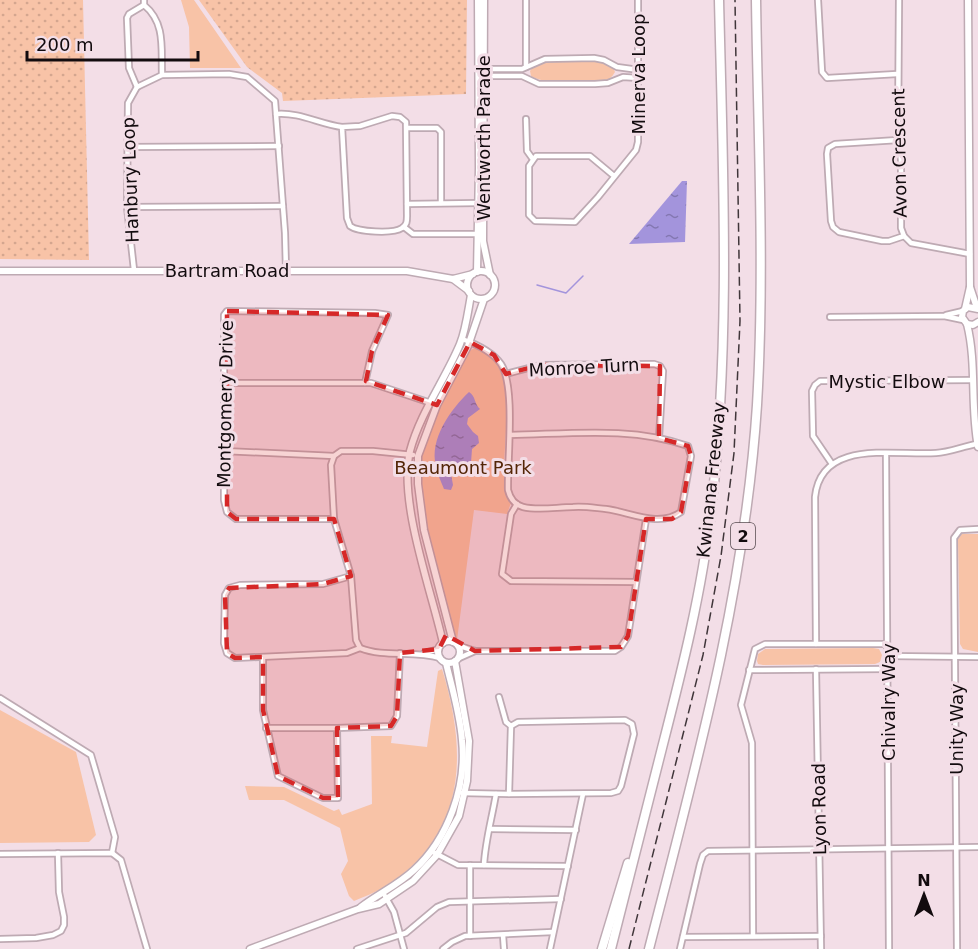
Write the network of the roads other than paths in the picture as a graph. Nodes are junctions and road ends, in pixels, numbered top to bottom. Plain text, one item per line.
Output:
1 (478, 0) edge
2 (484, 0) edge
3 (526, 0) edge
4 (638, 0) edge
5 (719, 0) edge
6 (756, 0) edge
7 (818, 0) edge
8 (899, 0) edge
9 (968, 0) edge
10 (144, 2) edge
11 (526, 67) junction
12 (617, 67) junction
13 (639, 70) junction
14 (481, 73) junction
15 (897, 74) junction
16 (162, 75) junction
17 (638, 78) junction
18 (617, 79) junction
19 (137, 87) junction
20 (276, 114) junction
21 (526, 119) dead end
22 (342, 127) junction
23 (407, 128) junction
24 (898, 140) junction
25 (279, 146) junction
26 (127, 147) junction
27 (532, 158) junction
28 (614, 176) junction
29 (441, 203) junction
30 (478, 203) junction
31 (407, 204) junction
32 (283, 206) junction
33 (128, 207) junction
34 (404, 227) junction
35 (478, 234) junction
36 (904, 236) junction
37 (970, 254) junction
38 (134, 270) junction
39 (286, 270) junction
40 (0, 271) edge
41 (475, 273) junction
42 (490, 275) junction
43 (453, 279) junction
44 (970, 287) junction
45 (470, 293) junction
46 (484, 299) junction
47 (977, 309) edge
48 (964, 310) junction
49 (944, 316) junction
50 (830, 317) dead end
51 (965, 322) junction
52 (977, 323) edge
53 (462, 339) junction
54 (470, 342) junction
55 (972, 344) junction
56 (506, 374) junction
57 (973, 380) junction
58 (224, 383) junction
59 (365, 383) junction
60 (434, 404) junction
61 (510, 435) junction
62 (658, 438) junction
63 (978, 446) edge
64 (224, 451) junction
65 (410, 454) junction
66 (885, 454) junction
67 (334, 456) junction
68 (418, 456) junction
69 (832, 464) junction
70 (517, 504) junction
71 (334, 519) junction
72 (646, 519) junction
73 (978, 529) edge
74 (351, 576) junction
75 (636, 582) junction
76 (455, 644) junction
77 (816, 644) junction
78 (887, 644) junction
79 (441, 646) junction
80 (360, 648) junction
81 (475, 651) junction
82 (400, 653) junction
83 (424, 653) junction
84 (887, 656) junction
85 (955, 656) junction
86 (263, 657) junction
87 (978, 657) edge
88 (440, 658) junction
89 (456, 660) junction
90 (446, 663) junction
91 (816, 669) junction
92 (887, 669) junction
93 (749, 670) junction
94 (499, 697) dead end
95 (0, 698) edge
96 (511, 726) junction
97 (266, 728) junction
98 (337, 729) junction
99 (458, 792) junction
100 (465, 793) junction
101 (496, 794) junction
102 (509, 794) junction
103 (583, 794) junction
104 (490, 829) junction
105 (576, 830) junction
106 (641, 833) junction
107 (956, 847) junction
108 (978, 847) edge
109 (819, 848) junction
110 (888, 848) junction
111 (752, 849) junction
112 (58, 853) junction
113 (112, 853) junction
114 (434, 853) junction
115 (0, 854) edge
116 (470, 865) junction
117 (484, 865) junction
118 (568, 866) junction
119 (383, 891) junction
120 (387, 898) junction
121 (561, 899) junction
122 (470, 900) junction
123 (358, 909) junction
124 (553, 932) junction
125 (503, 935) junction
126 (400, 936) junction
127 (470, 936) junction
128 (753, 936) junction
129 (820, 936) junction
130 (683, 937) junction
131 (0, 939) edge
132 (147, 949) edge
133 (250, 949) edge
134 (357, 949) edge
135 (404, 949) edge
136 (443, 949) edge
137 (504, 949) edge
138 (550, 949) edge
139 (602, 949) edge
140 (612, 949) edge
141 (650, 949) edge
142 (680, 949) edge
143 (821, 949) edge
144 (889, 949) edge
145 (957, 949) edge

1 - 14 street, Wentworth Parade
2 - 14 street, Wentworth Parade
3 - 11 street
4 - 13 street, Minerva Loop
5 - 106 highway, Kwinana Freeway / 2
6 - 141 highway, Kwinana Freeway / 2
7 - 15 street
8 - 15 street, Avon Crescent
9 - 37 street
10 - 16 street
10 - 19 street
11 - 12 street
11 - 14 street
12 - 13 street
12 - 18 street
13 - 17 street, Minerva Loop
14 - 18 street
14 - 30 street, Wentworth Parade
14 - 42 street, Wentworth Parade
15 - 24 street, Avon Crescent
16 - 19 street
16 - 20 street
17 - 18 street
17 - 28 street, Minerva Loop
19 - 26 street, Hanbury Loop
20 - 22 street
20 - 25 street
21 - 27 street
22 - 23 street
22 - 34 street
23 - 29 street
23 - 31 street
24 - 36 street, Avon Crescent
24 - 36 street
25 - 26 street
25 - 32 street
26 - 33 street, Hanbury Loop
27 - 28 street
27 - 28 street, Minerva Loop
29 - 30 street
29 - 31 street
30 - 35 street, Wentworth Parade
31 - 34 street
32 - 33 street
32 - 39 street
33 - 38 street, Hanbury Loop
34 - 35 street
35 - 41 street, Wentworth Parade
36 - 37 street, Avon Crescent
37 - 44 street
38 - 39 street, Bartram Road
38 - 40 street, Bartram Road
39 - 43 street, Bartram Road
41 - 42 street
41 - 43 street, Bartram Road
41 - 45 street, Wentworth Parade
42 - 46 street, Wentworth Parade
43 - 45 street, Bartram Road
44 - 47 street
44 - 48 street
45 - 46 street
45 - 53 street, Wentworth Parade
46 - 54 street, Wentworth Parade
47 - 48 street
48 - 49 street
48 - 51 street
49 - 50 street
49 - 51 street
51 - 52 street
51 - 55 street
52 - 55 street
53 - 54 street
53 - 60 street, Wentworth Parade
54 - 56 street
54 - 60 street, Wentworth Parade
55 - 57 street
56 - 61 street
56 - 62 street, Monroe Turn
57 - 63 street
57 - 69 street, Mystic Elbow
58 - 59 street
58 - 59 street, Montgomery Drive
58 - 64 street, Montgomery Drive
59 - 60 street
60 - 65 street, Wentworth Parade
60 - 68 street, Wentworth Parade
61 - 62 street
61 - 70 street
62 - 72 street
63 - 66 street
64 - 67 street
64 - 71 street, Montgomery Drive
65 - 67 street
65 - 68 street
65 - 79 street, Wentworth Parade
66 - 69 street
66 - 78 street, Chivalry Way
67 - 71 street
68 - 76 street, Wentworth Parade
69 - 77 street
70 - 72 street
70 - 75 street
71 - 74 street
72 - 75 street
73 - 85 street, Unity Way
74 - 80 street
74 - 86 street
75 - 81 street
76 - 79 street
76 - 81 street
76 - 89 street, Wentworth Parade
77 - 78 street
77 - 93 street
78 - 84 street, Chivalry Way
79 - 83 street
79 - 88 street, Wentworth Parade
80 - 82 street
80 - 86 street
81 - 89 street
82 - 83 street
82 - 98 street
83 - 88 street
84 - 85 street
84 - 92 street, Chivalry Way
85 - 87 street
85 - 107 street, Unity Way
86 - 97 street
88 - 90 street
89 - 90 street
89 - 100 street, Wentworth Parade
90 - 99 street, Wentworth Parade
91 - 92 street
91 - 93 street
91 - 109 street, Lyon Road
92 - 110 street, Chivalry Way
93 - 111 street
94 - 96 street
95 - 113 street
96 - 102 street
96 - 103 street
97 - 98 street
97 - 98 street
99 - 100 street
99 - 114 street, Wentworth Parade
100 - 101 street
100 - 114 street, Wentworth Parade
101 - 102 street
101 - 104 street
102 - 103 street
103 - 105 street
104 - 105 street
104 - 117 street
105 - 118 street
106 - 139 highway, 2
106 - 140 highway, Kwinana Freeway / 2
107 - 108 street
107 - 110 street
107 - 145 street, Unity Way
109 - 110 street
109 - 111 street
109 - 129 street, Lyon Road
110 - 144 street, Chivalry Way
111 - 128 street
111 - 130 street
112 - 113 street
112 - 115 street
112 - 131 street
113 - 132 street
114 - 116 street
114 - 119 street, Wentworth Parade
114 - 120 street, Wentworth Parade
116 - 117 street
116 - 122 street
117 - 118 street
118 - 121 street
119 - 120 street
119 - 123 street, Wentworth Parade
120 - 123 street, Wentworth Parade
120 - 126 street
121 - 122 street
121 - 124 street
122 - 126 street
122 - 127 street
123 - 133 street, Wentworth Parade
124 - 125 street
124 - 138 street
125 - 127 street
125 - 137 street
126 - 134 street
126 - 135 street
127 - 136 street
128 - 129 street
128 - 130 street
129 - 143 street, Lyon Road
130 - 142 street

